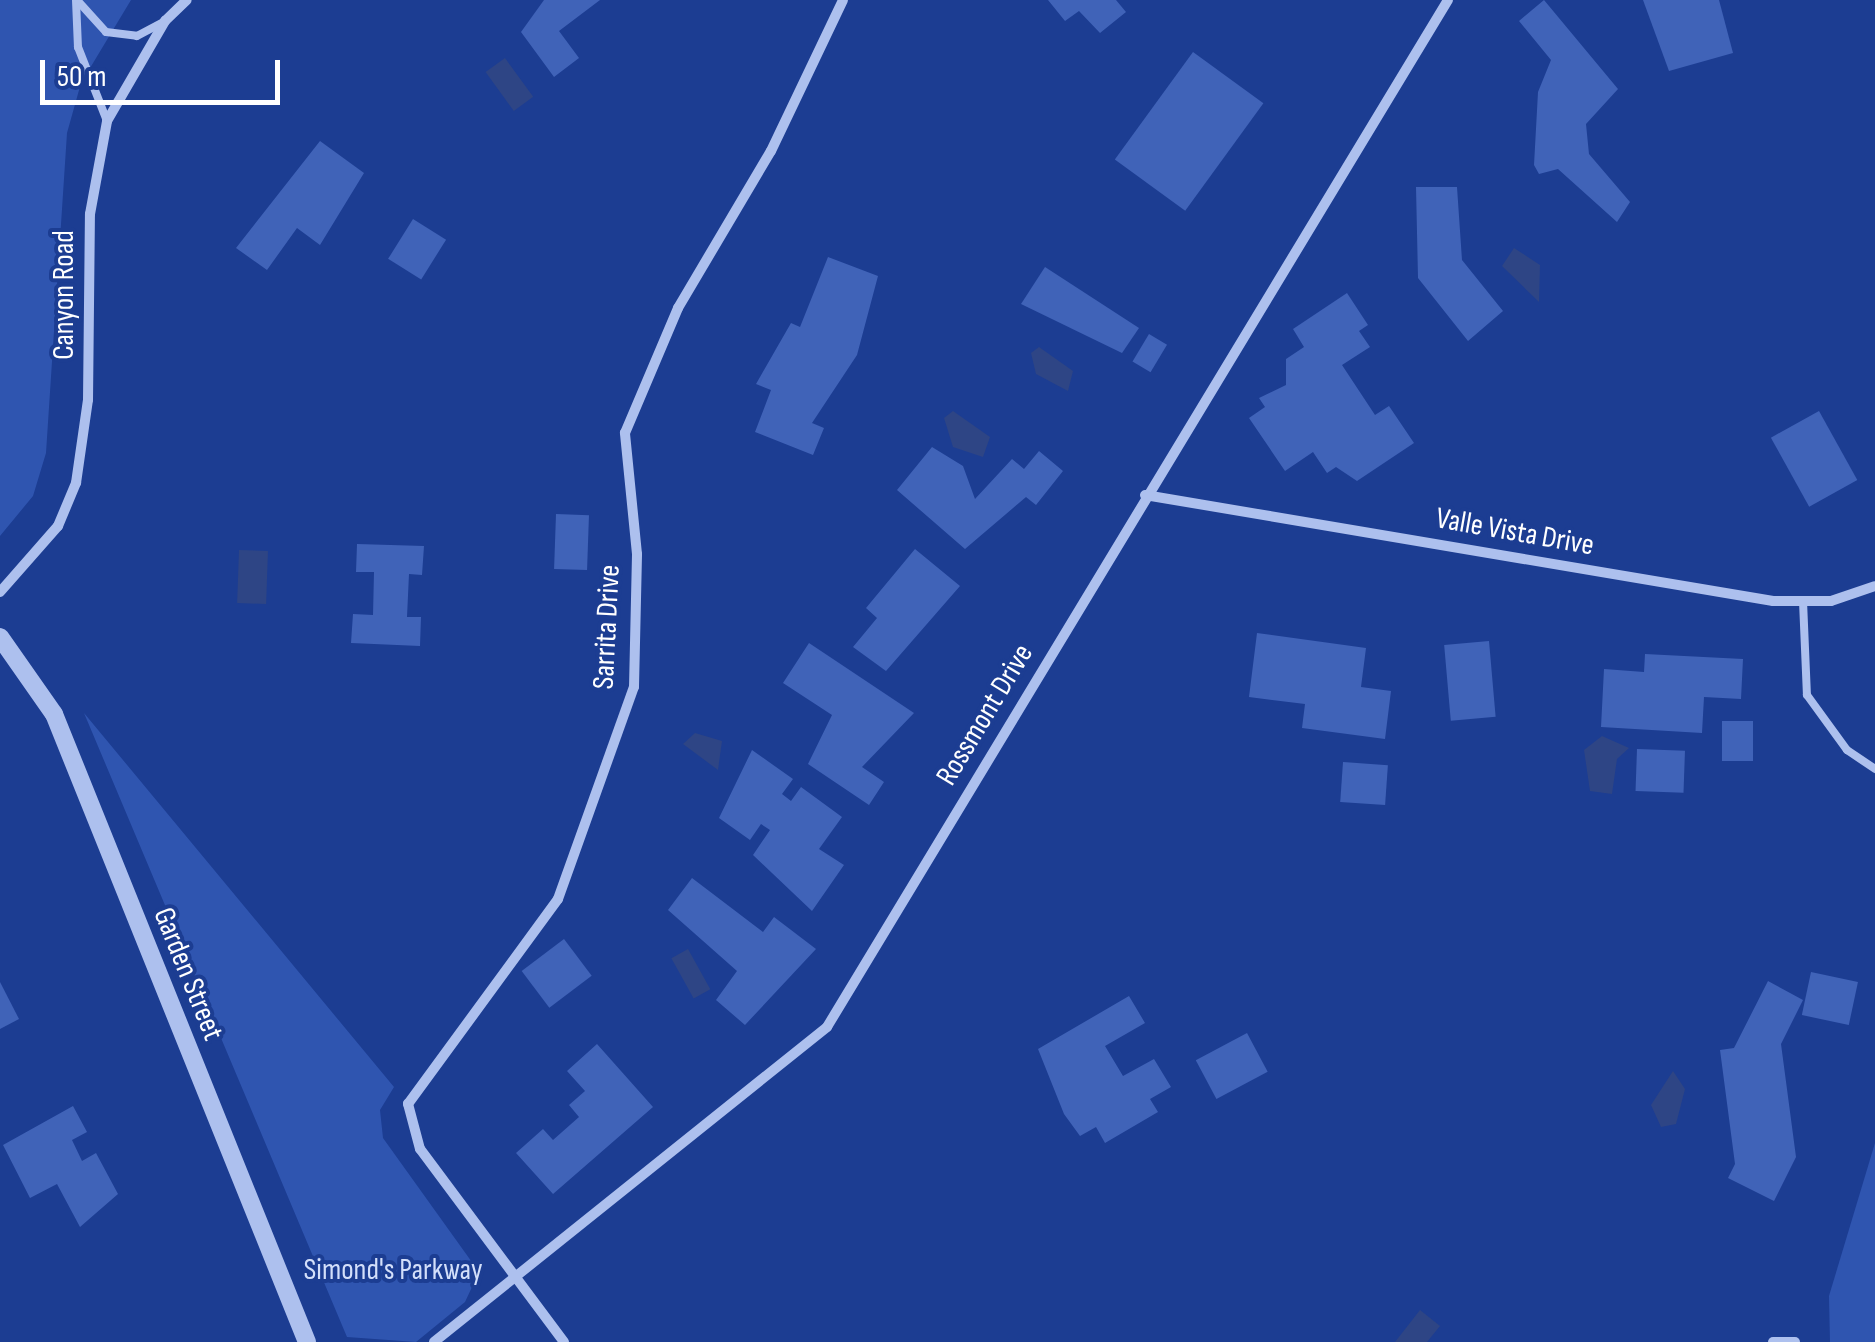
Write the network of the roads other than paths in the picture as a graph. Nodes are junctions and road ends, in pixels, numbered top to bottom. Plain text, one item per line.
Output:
1 (76, 0) edge
2 (187, 0) edge
3 (843, 0) edge
4 (1448, 0) edge
5 (164, 21) junction
6 (107, 121) junction
7 (1145, 495) junction
8 (1875, 586) edge
9 (0, 592) edge
10 (1803, 601) junction
11 (0, 638) edge
12 (1875, 769) edge
13 (512, 1277) junction
14 (1776, 1340) edge
15 (307, 1342) edge
16 (434, 1342) edge
17 (564, 1342) edge
18 (1795, 1342) edge

1 - 5 lane
1 - 6 lane
2 - 5 street, Canyon Road
3 - 13 street, Sarrita Drive
4 - 7 street, Rossmont Drive
5 - 6 street, Canyon Road
6 - 9 street, Canyon Road
7 - 10 street, Valle Vista Drive
7 - 13 street, Rossmont Drive
8 - 10 street, Valle Vista Drive
10 - 12 lane
11 - 15 street, Garden Street
13 - 16 street, Rossmont Drive
13 - 17 street
14 - 18 street

